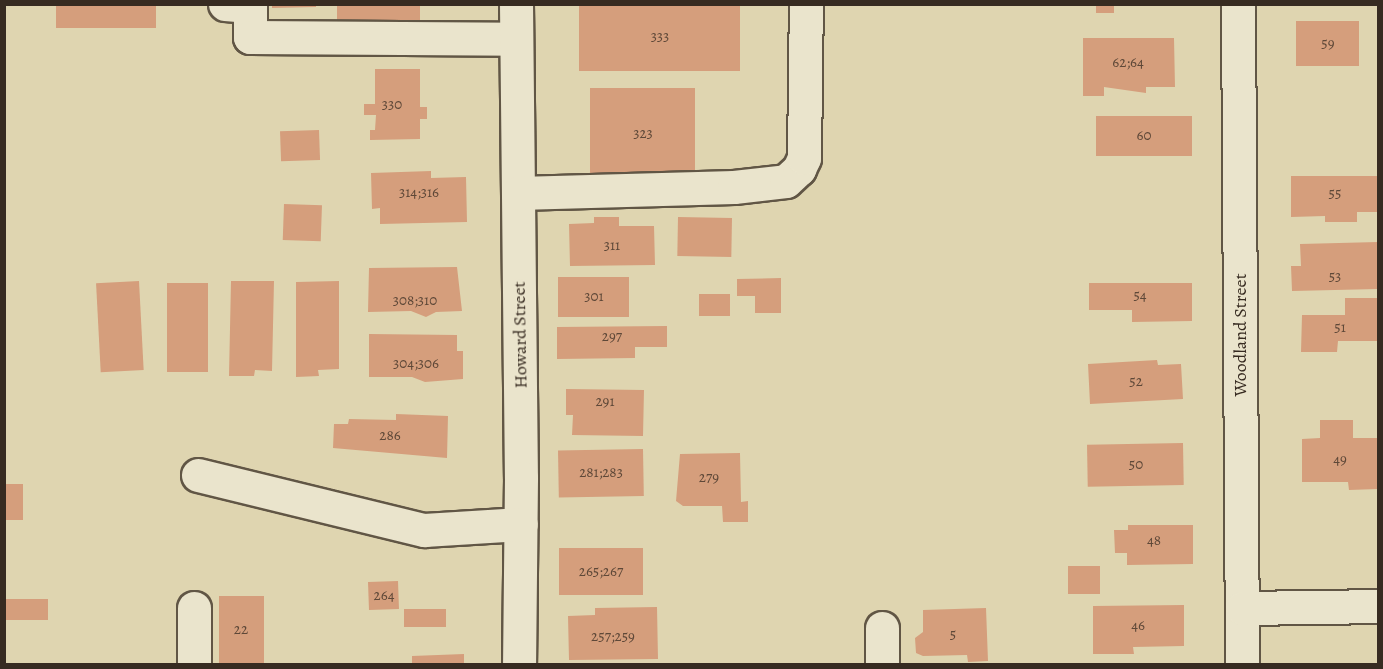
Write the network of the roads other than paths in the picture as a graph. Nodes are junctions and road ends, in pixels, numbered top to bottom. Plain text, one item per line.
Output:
1 (225, 4) edge
2 (516, 4) edge
3 (806, 4) edge
4 (1238, 4) edge
5 (516, 39) junction
6 (518, 193) junction
7 (198, 475) dead end
8 (521, 524) junction
9 (1378, 606) edge
10 (194, 608) dead end
11 (1242, 608) junction
12 (882, 628) dead end
13 (194, 664) edge
14 (519, 664) edge
15 (882, 664) edge
16 (1242, 664) edge

1 - 5 street
2 - 5 street, Howard Street
3 - 6 street
4 - 11 street, Woodland Street
5 - 6 street, Howard Street
6 - 8 street, Howard Street
7 - 8 street
8 - 14 street, Howard Street
9 - 11 street
10 - 13 street
11 - 16 street, Woodland Street
12 - 15 street

